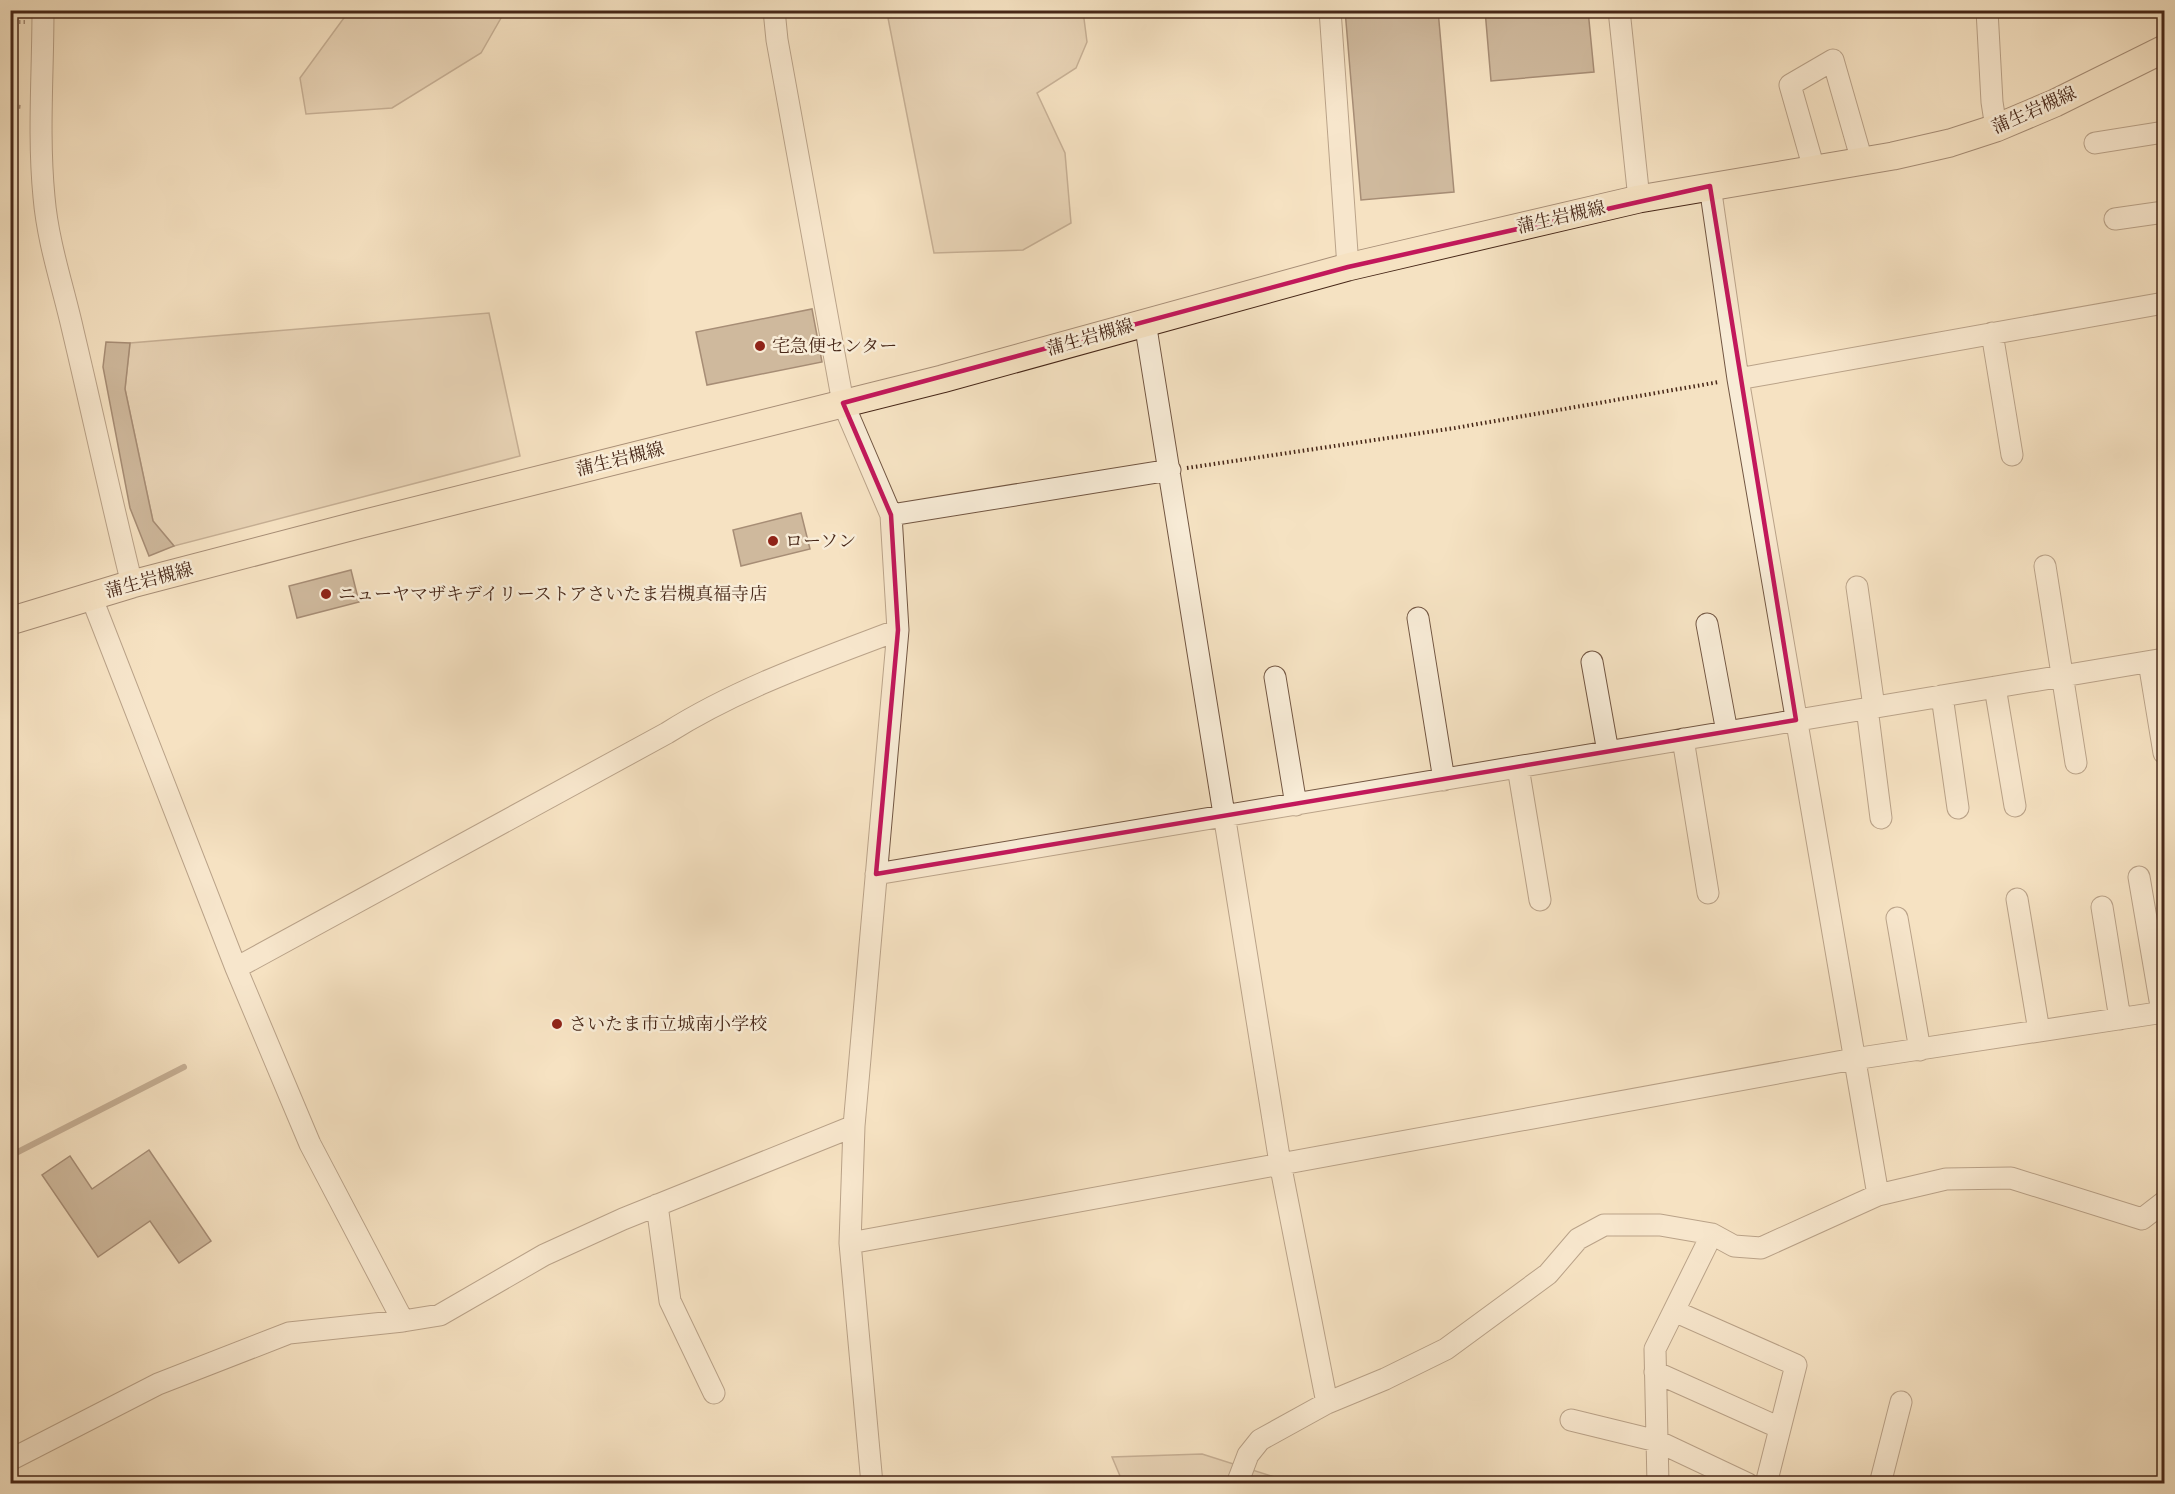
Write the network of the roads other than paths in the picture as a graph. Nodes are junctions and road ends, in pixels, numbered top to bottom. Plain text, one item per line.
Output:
1 (43, 10) edge
2 (774, 10) edge
3 (1330, 10) edge
4 (1619, 10) edge
5 (1987, 10) edge
6 (2164, 49) edge
7 (1996, 128) junction
8 (2164, 132) edge
9 (2095, 143) dead end
10 (1862, 161) junction
11 (1814, 169) junction
12 (1710, 186) junction
13 (1639, 199) junction
14 (2164, 212) edge
15 (2115, 219) dead end
16 (1348, 267) junction
17 (2164, 303) edge
18 (1145, 322) junction
19 (1992, 333) junction
20 (1737, 379) junction
21 (843, 403) junction
22 (2012, 455) dead end
23 (1170, 470) junction
24 (891, 515) junction
25 (2045, 566) dead end
26 (132, 584) junction
27 (1857, 587) dead end
28 (91, 596) junction
29 (1418, 618) dead end
30 (10, 621) edge
31 (1707, 624) dead end
32 (897, 630) junction
33 (2157, 660) edge
34 (1592, 662) dead end
35 (2064, 676) junction
36 (1275, 677) dead end
37 (1995, 687) junction
38 (1942, 696) junction
39 (1871, 707) junction
40 (1796, 720) junction
41 (1727, 732) junction
42 (1683, 739) junction
43 (1608, 752) junction
44 (2164, 753) edge
45 (2076, 763) dead end
46 (1518, 767) junction
47 (1444, 780) junction
48 (1296, 805) junction
49 (2014, 806) dead end
50 (1958, 808) dead end
51 (1226, 817) junction
52 (1881, 818) dead end
53 (876, 874) junction
54 (2139, 877) dead end
55 (1708, 893) dead end
56 (2017, 899) dead end
57 (1540, 900) dead end
58 (2102, 907) dead end
59 (1897, 918) dead end
60 (236, 968) junction
61 (2163, 1012) edge
62 (2120, 1019) junction
63 (2039, 1031) junction
64 (1920, 1050) junction
65 (1854, 1059) junction
66 (854, 1126) junction
67 (1281, 1163) junction
68 (1878, 1195) junction
69 (2164, 1202) edge
70 (657, 1205) junction
71 (1712, 1234) junction
72 (850, 1243) junction
73 (1674, 1311) junction
74 (403, 1321) junction
75 (1655, 1372) junction
76 (714, 1393) dead end
77 (1901, 1402) dead end
78 (1327, 1403) junction
79 (1571, 1420) dead end
80 (1780, 1428) junction
81 (1657, 1441) junction
82 (10, 1460) edge
83 (872, 1484) edge
84 (1237, 1484) edge
85 (1658, 1484) edge
86 (1748, 1484) edge
87 (1766, 1484) edge
88 (1880, 1484) edge

1 - 26 street
2 - 21 street
3 - 16 street
4 - 13 street
5 - 7 street
6 - 7 main road, 蒲生岩槻線
7 - 10 main road, 蒲生岩槻線
8 - 9 street
10 - 11 main road, 蒲生岩槻線
10 - 11 street
11 - 12 main road, 蒲生岩槻線
12 - 13 main road, 蒲生岩槻線
12 - 20 street
13 - 16 main road, 蒲生岩槻線
14 - 15 street
16 - 18 main road, 蒲生岩槻線
17 - 19 street
18 - 21 main road, 蒲生岩槻線
18 - 23 street
19 - 20 street
19 - 22 street
20 - 40 street
21 - 24 street
21 - 26 main road, 蒲生岩槻線
23 - 24 street
23 - 51 street
24 - 32 street
25 - 35 street
26 - 28 main road, 蒲生岩槻線
27 - 39 street
28 - 30 main road, 蒲生岩槻線
28 - 60 street
29 - 47 street
31 - 41 street
32 - 53 street
32 - 60 street
33 - 35 street
33 - 44 street
34 - 43 street
35 - 37 street
35 - 45 street
36 - 48 street
37 - 38 street
37 - 49 street
38 - 39 street
38 - 50 street
39 - 40 street
39 - 52 street
40 - 41 street
40 - 65 street
41 - 42 street
42 - 43 street
42 - 55 street
43 - 46 street
46 - 47 street
46 - 57 street
47 - 48 street
48 - 51 street
51 - 53 street
51 - 67 street
53 - 66 street
54 - 61 street
56 - 63 street
58 - 62 street
59 - 64 street
60 - 74 street
61 - 62 street
62 - 63 street
63 - 64 street
64 - 65 street
65 - 67 street
65 - 68 street
66 - 70 street
66 - 72 street
67 - 72 street
67 - 78 street
68 - 69 street
68 - 71 street
70 - 74 street
70 - 76 street
71 - 73 street
71 - 78 street
72 - 83 street
73 - 75 street
73 - 80 street
74 - 82 street
75 - 80 street
75 - 81 street
77 - 88 street
78 - 84 street
79 - 81 street
80 - 87 street
81 - 85 street
81 - 86 street

